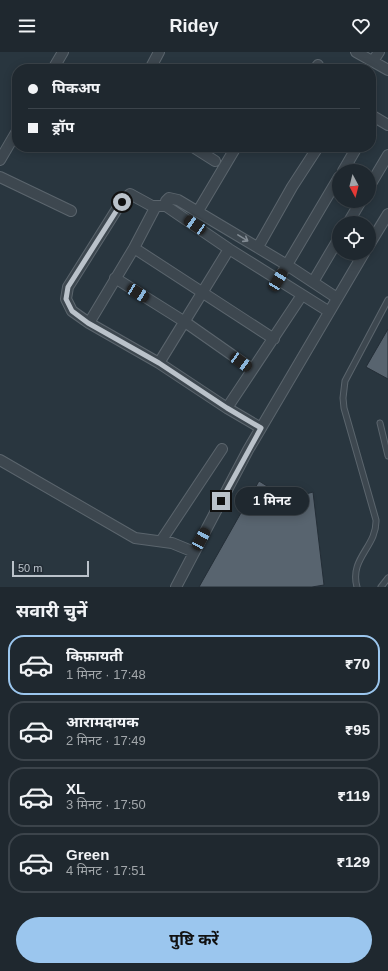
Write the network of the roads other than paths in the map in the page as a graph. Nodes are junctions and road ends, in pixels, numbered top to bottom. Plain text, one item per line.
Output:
1 (63, 52) edge
2 (160, 52) edge
3 (356, 52) edge
4 (379, 52) edge
5 (373, 61) junction
6 (56, 64) edge
7 (153, 64) edge
8 (388, 70) edge
9 (376, 120) edge
10 (388, 125) edge
11 (12, 140) edge
12 (201, 152) edge
13 (233, 152) edge
14 (315, 152) edge
15 (354, 152) edge
16 (388, 155) edge
17 (0, 160) edge
18 (215, 161) dead end
19 (347, 164) edge
20 (376, 175) edge
21 (0, 177) edge
22 (332, 189) edge
23 (161, 206) junction
24 (71, 211) dead end
25 (198, 211) junction
26 (388, 214) edge
27 (229, 229) junction
28 (388, 231) edge
29 (376, 234) joint
30 (225, 246) junction
31 (258, 247) junction
32 (134, 248) junction
33 (332, 250) edge
34 (360, 260) edge
35 (287, 264) junction
36 (115, 278) junction
37 (278, 280) junction
38 (313, 282) junction
39 (203, 293) junction
40 (302, 295) junction
41 (337, 298) junction
42 (388, 300) edge
43 (328, 311) junction
44 (185, 322) junction
45 (88, 323) junction
46 (274, 339) junction
47 (159, 363) junction
48 (252, 370) junction
49 (227, 408) junction
50 (380, 423) dead end
51 (261, 428) junction
52 (222, 449) dead end
53 (388, 456) edge
54 (0, 460) edge
55 (162, 541) junction
56 (194, 552) junction
57 (388, 578) edge
58 (176, 587) edge
59 (357, 587) edge
60 (381, 587) edge

1 - 6 street
2 - 7 street
3 - 5 street
4 - 5 street
5 - 8 street
9 - 10 street
11 - 17 street
12 - 18 street
13 - 25 street
14 - 31 street
15 - 19 street
16 - 20 street
21 - 24 street
22 - 35 street
23 - 25 street
23 - 30 street
23 - 32 street
23 - 45 street
25 - 27 street
26 - 29 street
27 - 30 street
27 -> 31 street
28 - 29 street
30 - 37 street
30 - 39 street
31 - 35 street
32 - 36 street
32 - 39 street
33 - 38 street
34 - 41 street
35 - 37 street
35 - 38 street
36 - 44 street
36 - 45 street
37 - 40 street
38 - 41 street
39 - 44 street
39 - 46 street
40 - 43 street
40 - 46 street
41 - 43 street
42 - 59 lane
43 - 51 street
44 - 47 street
44 - 48 street
45 - 47 street
46 - 48 street
47 - 49 street
48 - 49 street
49 - 51 street
50 - 53 lane
51 - 56 street
52 - 55 street
54 - 55 street
55 - 56 street
56 - 58 street
57 - 60 lane

